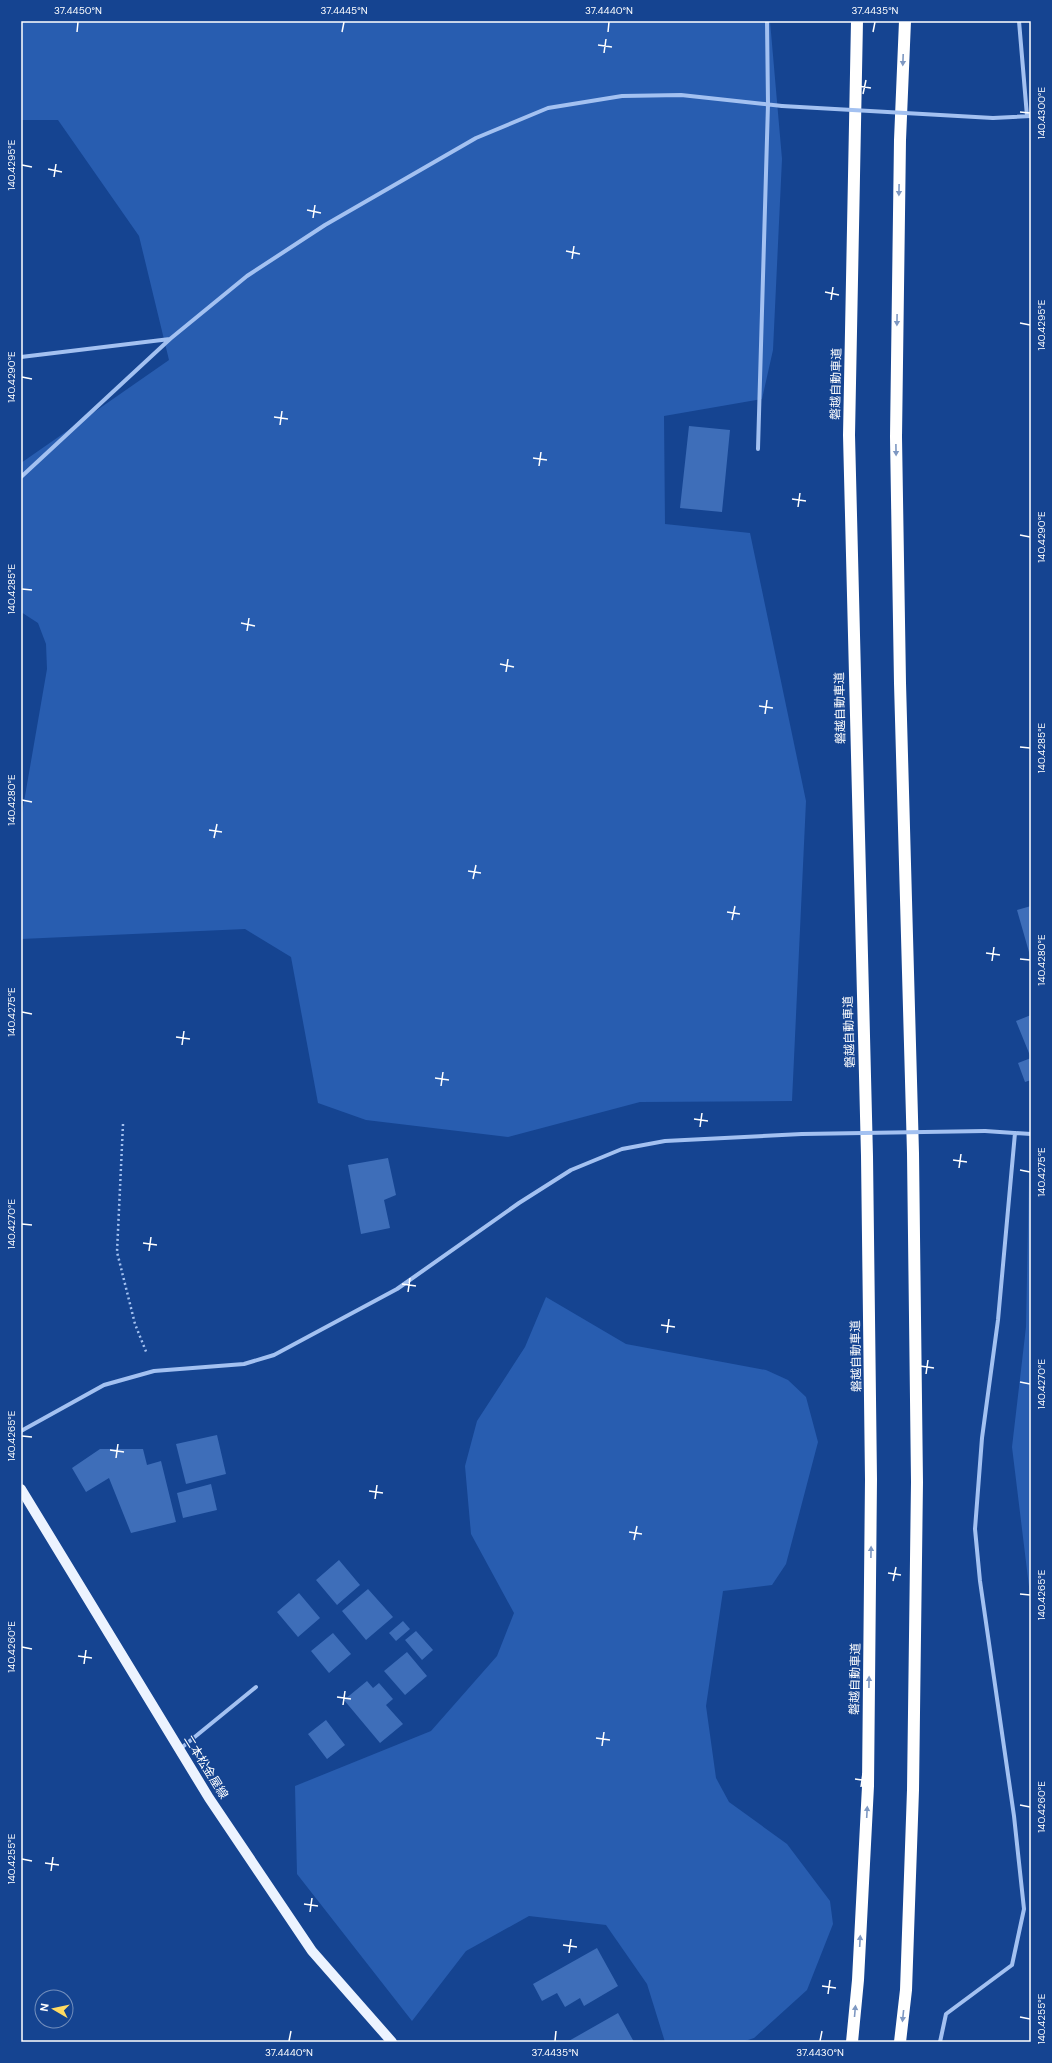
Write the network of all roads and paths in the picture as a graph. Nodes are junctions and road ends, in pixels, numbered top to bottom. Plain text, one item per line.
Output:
1 (766, 21) edge
2 (857, 21) edge
3 (905, 21) edge
4 (1019, 21) edge
5 (768, 104) junction
6 (1029, 116) edge
7 (170, 339) junction
8 (21, 357) edge
9 (758, 449) dead end
10 (21, 476) edge
11 (123, 1124) dead end
12 (1015, 1133) junction
13 (1031, 1134) edge
14 (154, 1371) junction
15 (21, 1431) edge
16 (21, 1489) edge
17 (256, 1686) dead end
18 (180, 1749) junction
19 (392, 2042) edge
20 (852, 2042) edge
21 (900, 2042) edge
22 (940, 2042) edge

1 - 5 street
20 -> 2 highway, 磐越自動車道
3 -> 21 highway
4 - 6 street
5 - 6 street, bridge
5 - 7 street
5 - 9 street
7 - 8 street
7 - 10 street
11 - 14 path
12 - 13 street
12 - 14 street, bridge
12 - 22 street
14 - 15 street
16 - 18 main road, 二本松金屋線
17 - 18 street
18 - 19 main road, 二本松金屋線

